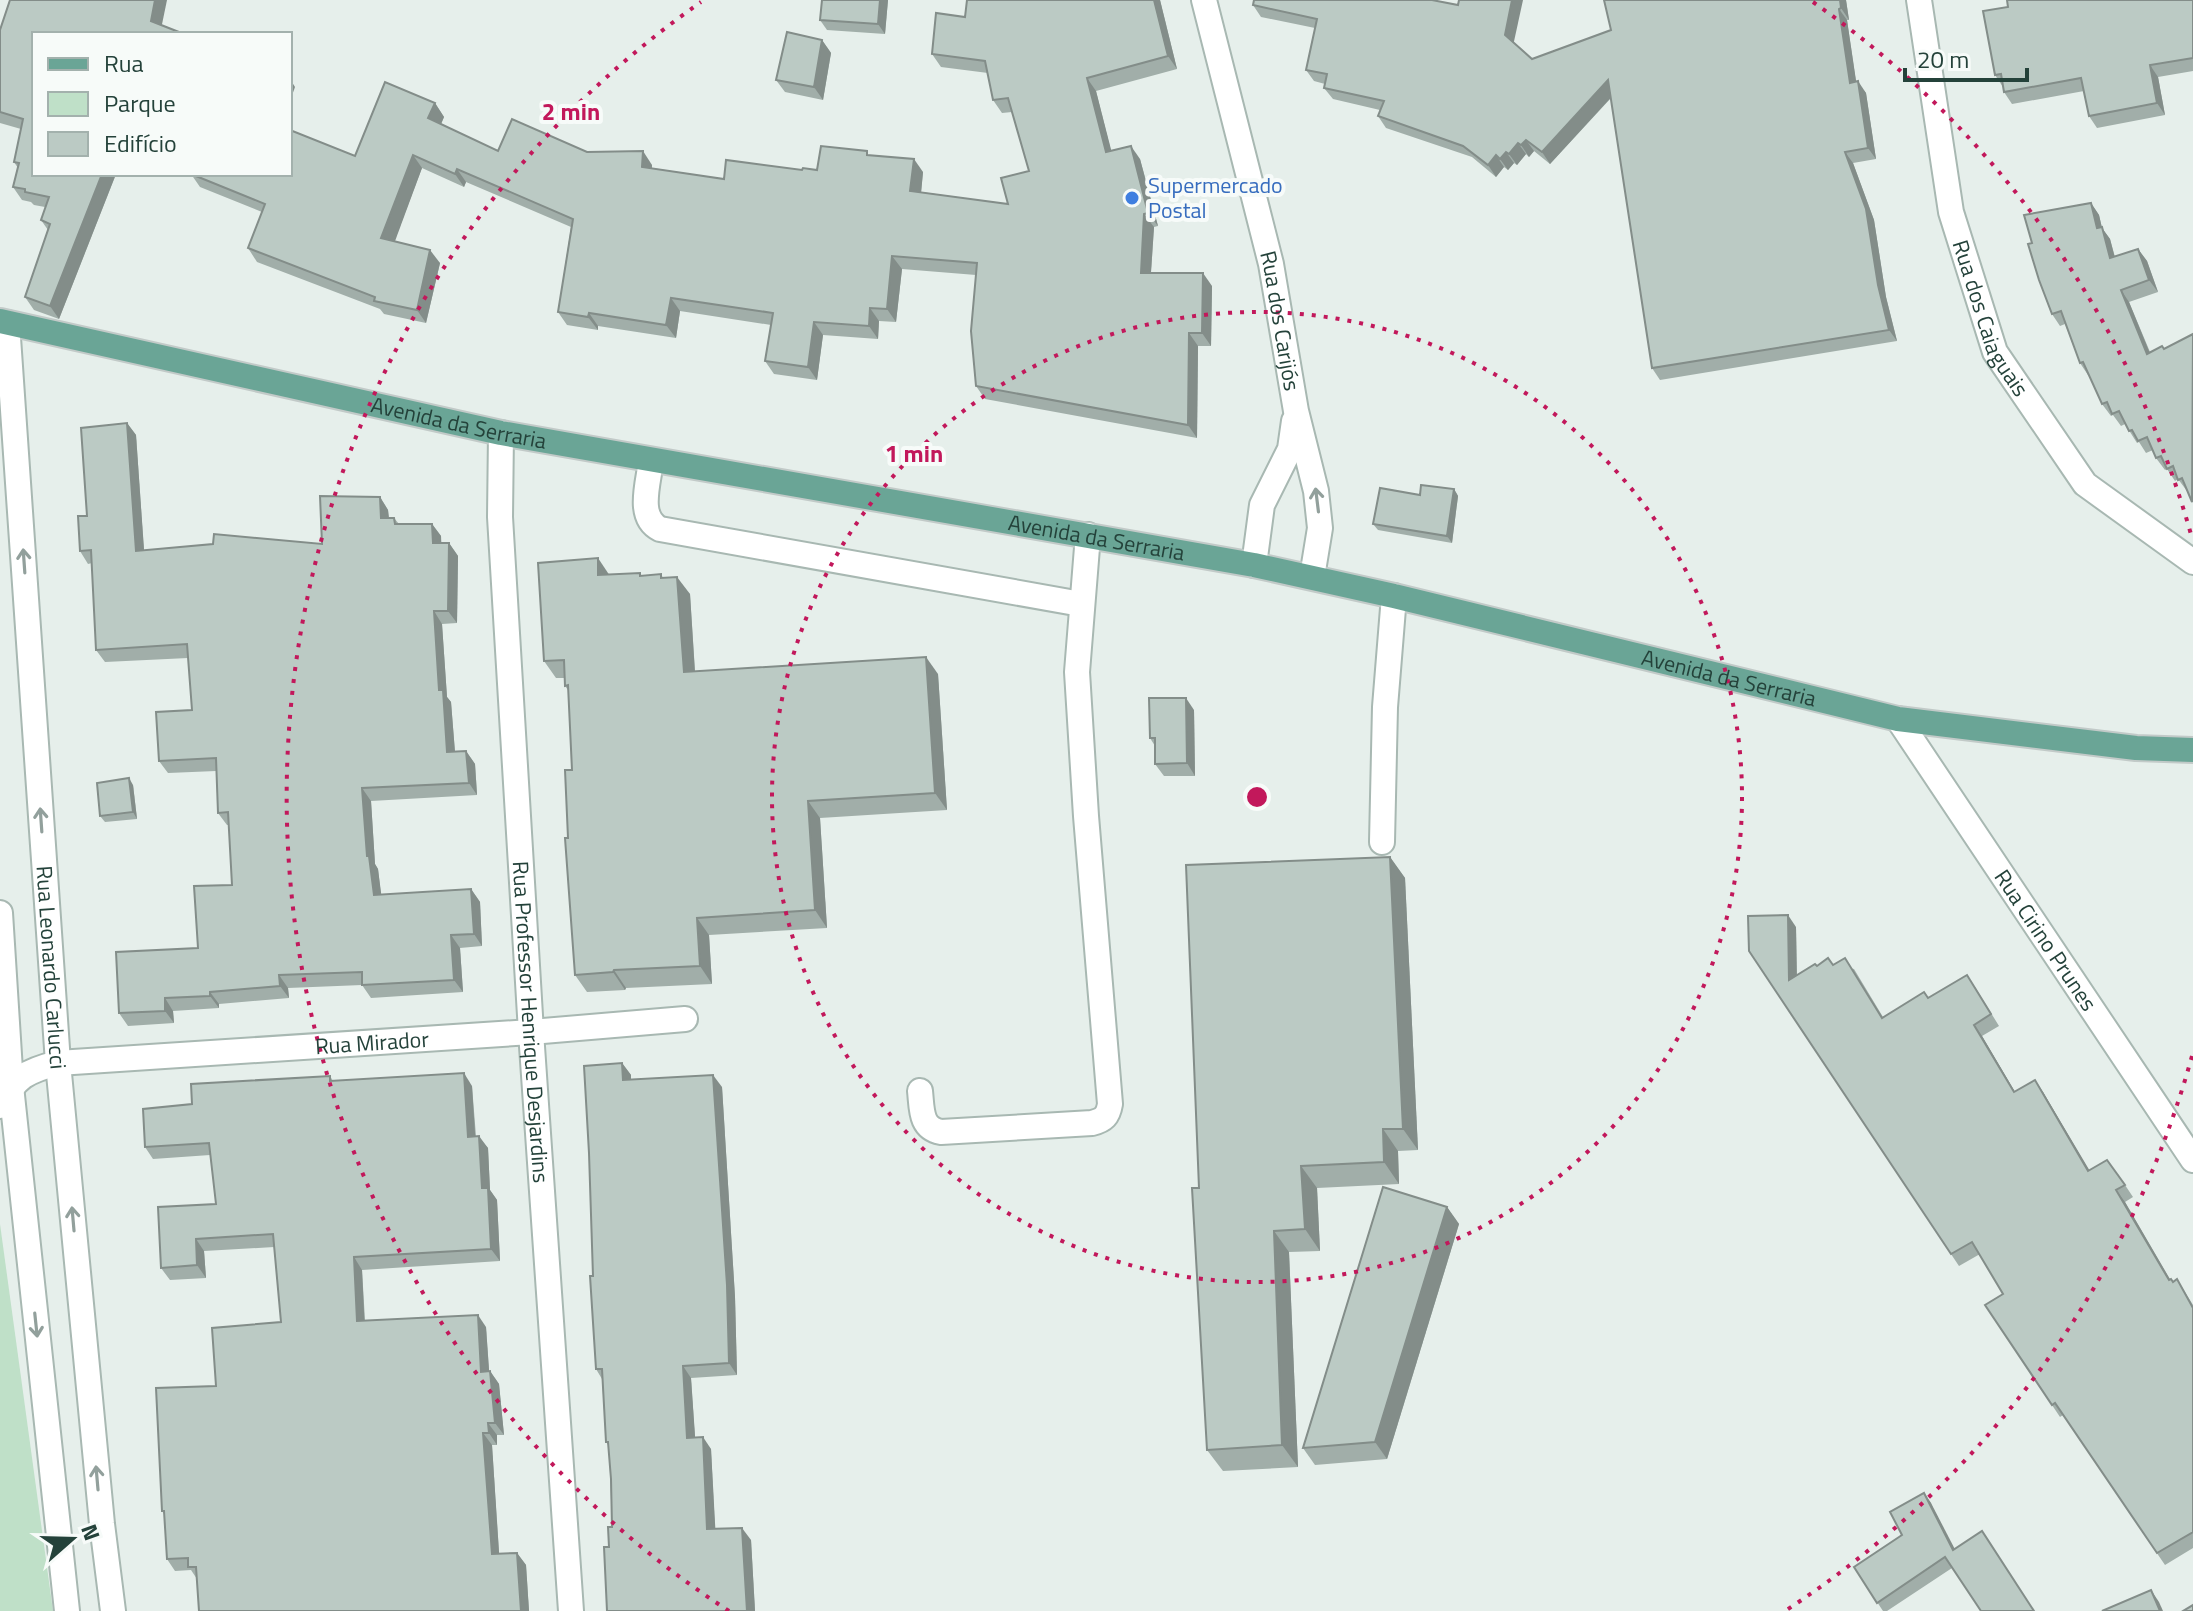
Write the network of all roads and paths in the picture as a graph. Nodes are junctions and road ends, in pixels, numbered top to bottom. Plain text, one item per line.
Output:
1 (1204, 0) edge
2 (1919, 0) edge
3 (4, 322) edge
4 (1296, 411) junction
5 (501, 433) junction
6 (651, 460) junction
7 (1088, 535) junction
8 (2193, 562) edge
9 (1254, 565) junction
10 (1312, 577) junction
11 (1394, 596) junction
12 (1081, 604) junction
13 (1898, 719) junction
14 (2193, 750) edge
15 (1382, 842) dead end
16 (0, 913) edge
17 (685, 1019) dead end
18 (531, 1032) junction
19 (58, 1063) junction
20 (920, 1091) dead end
21 (6, 1096) edge
22 (2193, 1160) edge
23 (67, 1611) edge
24 (113, 1611) edge
25 (571, 1611) edge

1 - 4 street, Rua dos Carijós
2 - 8 street, Rua dos Caiaguais
3 - 5 main road, Avenida da Serraria
19 -> 3 street, Rua Leonardo Carlucci
4 - 9 street, Rua dos Carijós
10 -> 4 street, Rua dos Carijós
5 - 6 main road, Avenida da Serraria
5 - 18 street, Rua Professor Henrique Desjardins
6 - 7 main road, Avenida da Serraria
6 - 12 street
7 - 9 main road, Avenida da Serraria
7 - 12 street
9 - 10 main road, Avenida da Serraria
10 - 11 main road, Avenida da Serraria
11 - 13 main road, Avenida da Serraria
11 - 15 street
12 - 20 street
13 - 14 main road, Avenida da Serraria
13 - 22 street, Rua Cirino Prunes
16 - 21 street
17 - 18 street, Rua Mirador
18 - 19 street, Rua Mirador
18 - 25 street, Rua Professor Henrique Desjardins
19 - 21 street, Rua Mirador
24 -> 19 street, Rua Leonardo Carlucci
21 -> 23 street

